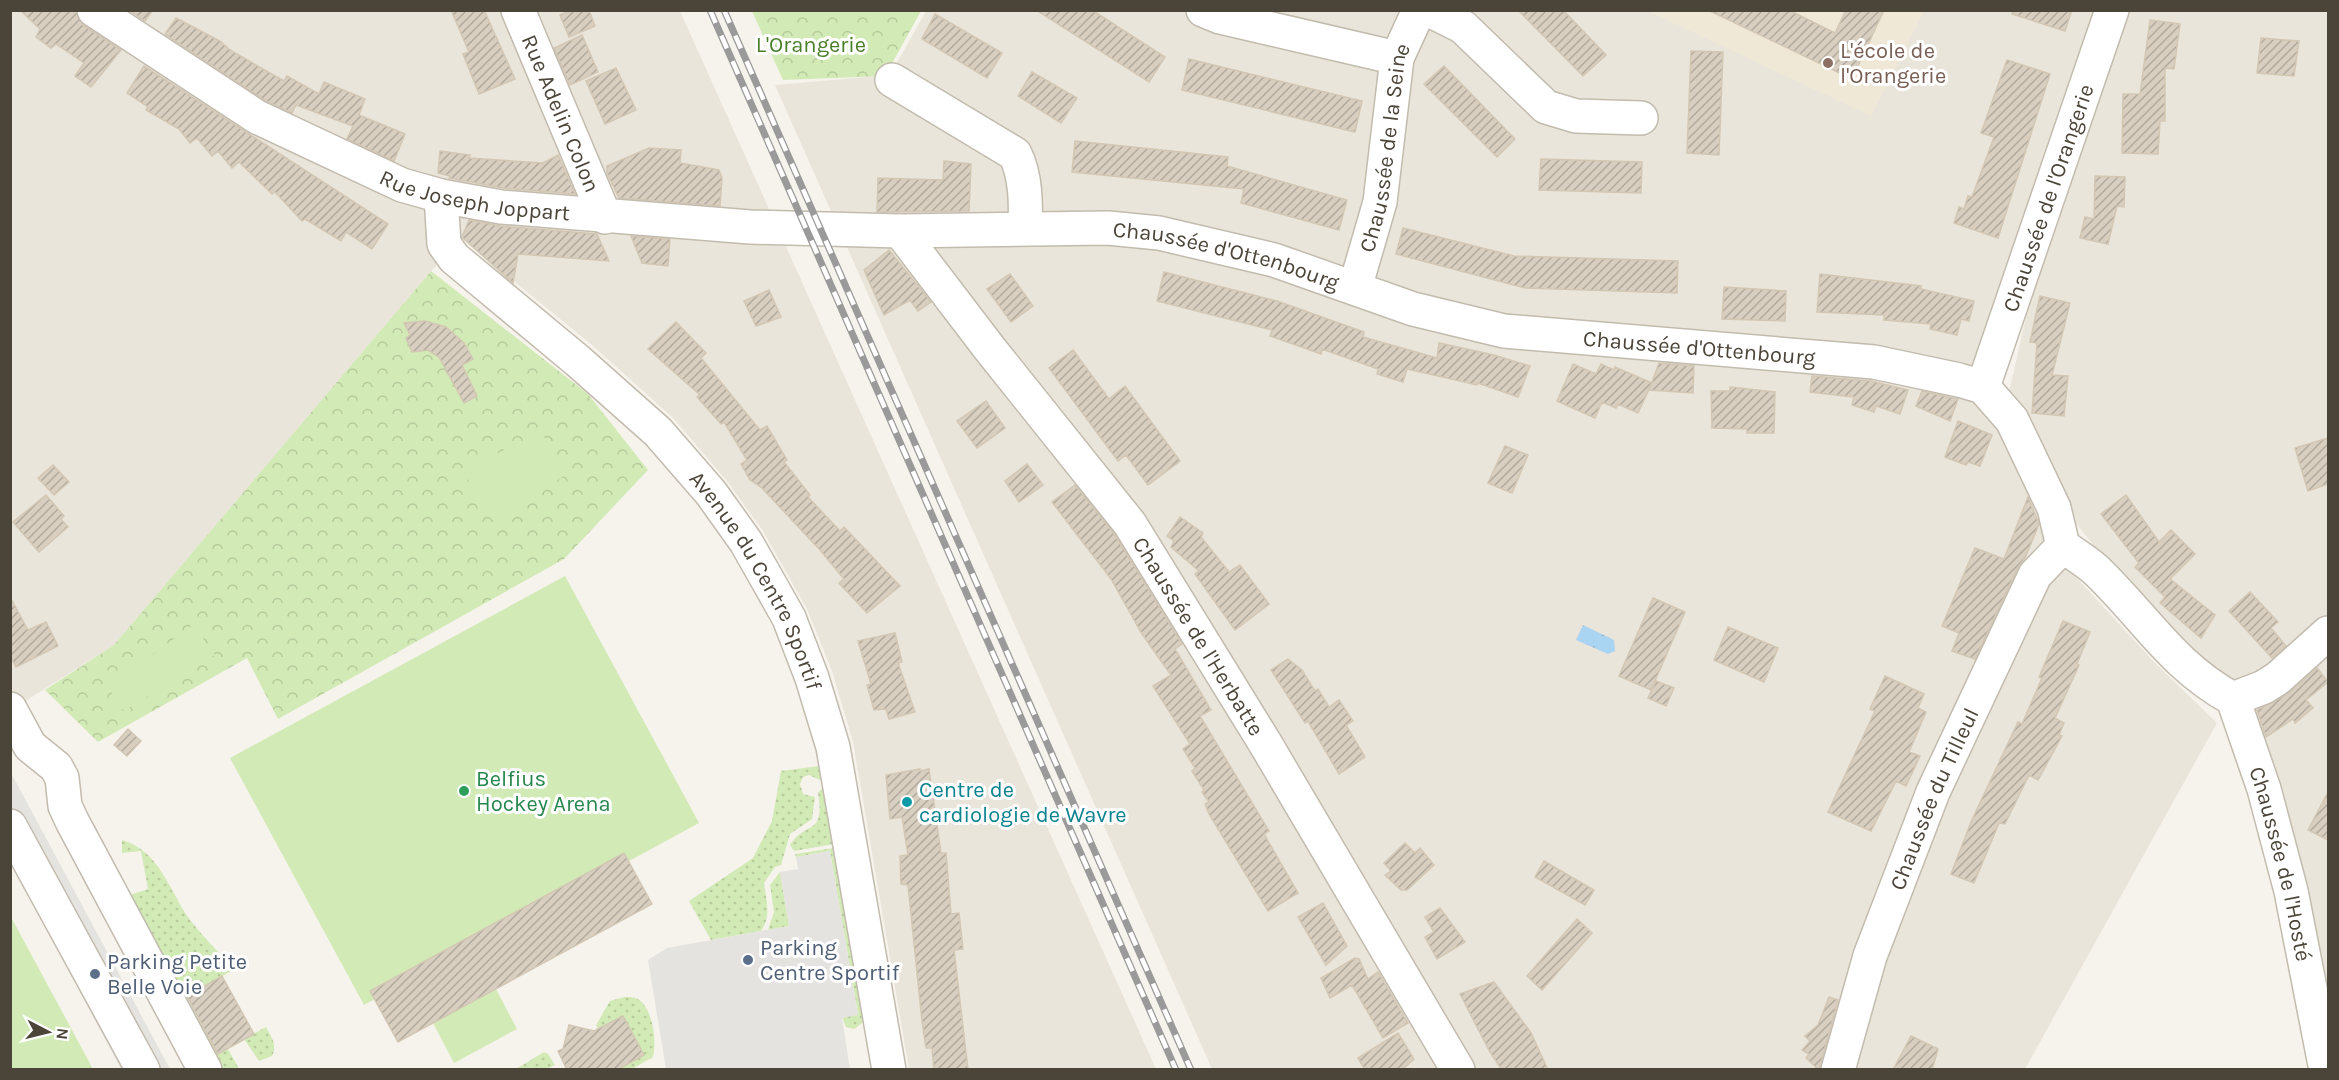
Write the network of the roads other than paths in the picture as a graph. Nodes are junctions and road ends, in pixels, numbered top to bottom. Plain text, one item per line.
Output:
1 (94, 10) edge
2 (518, 10) edge
3 (1203, 10) edge
4 (1419, 10) edge
5 (1429, 10) edge
6 (2112, 10) edge
7 (1397, 58) junction
8 (892, 80) dead end
9 (1641, 118) dead end
10 (441, 196) junction
11 (605, 217) junction
12 (1024, 228) junction
13 (900, 231) junction
14 (1355, 288) junction
15 (1983, 387) junction
16 (2063, 546) junction
17 (2328, 633) edge
18 (2233, 699) junction
19 (10, 709) edge
20 (10, 826) edge
21 (143, 1070) edge
22 (205, 1070) edge
23 (889, 1070) edge
24 (1458, 1070) edge
25 (1838, 1070) edge
26 (2326, 1070) edge

1 - 10 street, Rue Joseph Joppart
2 - 11 street, Rue Adelin Colon
3 - 7 street
4 - 7 street, Chaussée de la Seine
5 - 9 street
6 - 15 street, Chaussée de l'Orangerie
7 - 14 street, Chaussée de la Seine
8 - 12 street
10 - 11 street, Rue Joseph Joppart
10 - 23 street, Avenue du Centre Sportif
11 - 13 street, Rue Joseph Joppart
12 - 13 street, Chaussée d'Ottenbourg
12 - 14 street, Chaussée d'Ottenbourg
13 - 24 street, Chaussée de l'Herbatte
14 - 15 street, Chaussée d'Ottenbourg
15 - 16 street
16 - 18 street
16 - 25 street, Chaussée du Tilleul
17 - 18 street
18 - 26 street, Chaussée de l'Hosté
19 - 22 street
20 - 21 street

